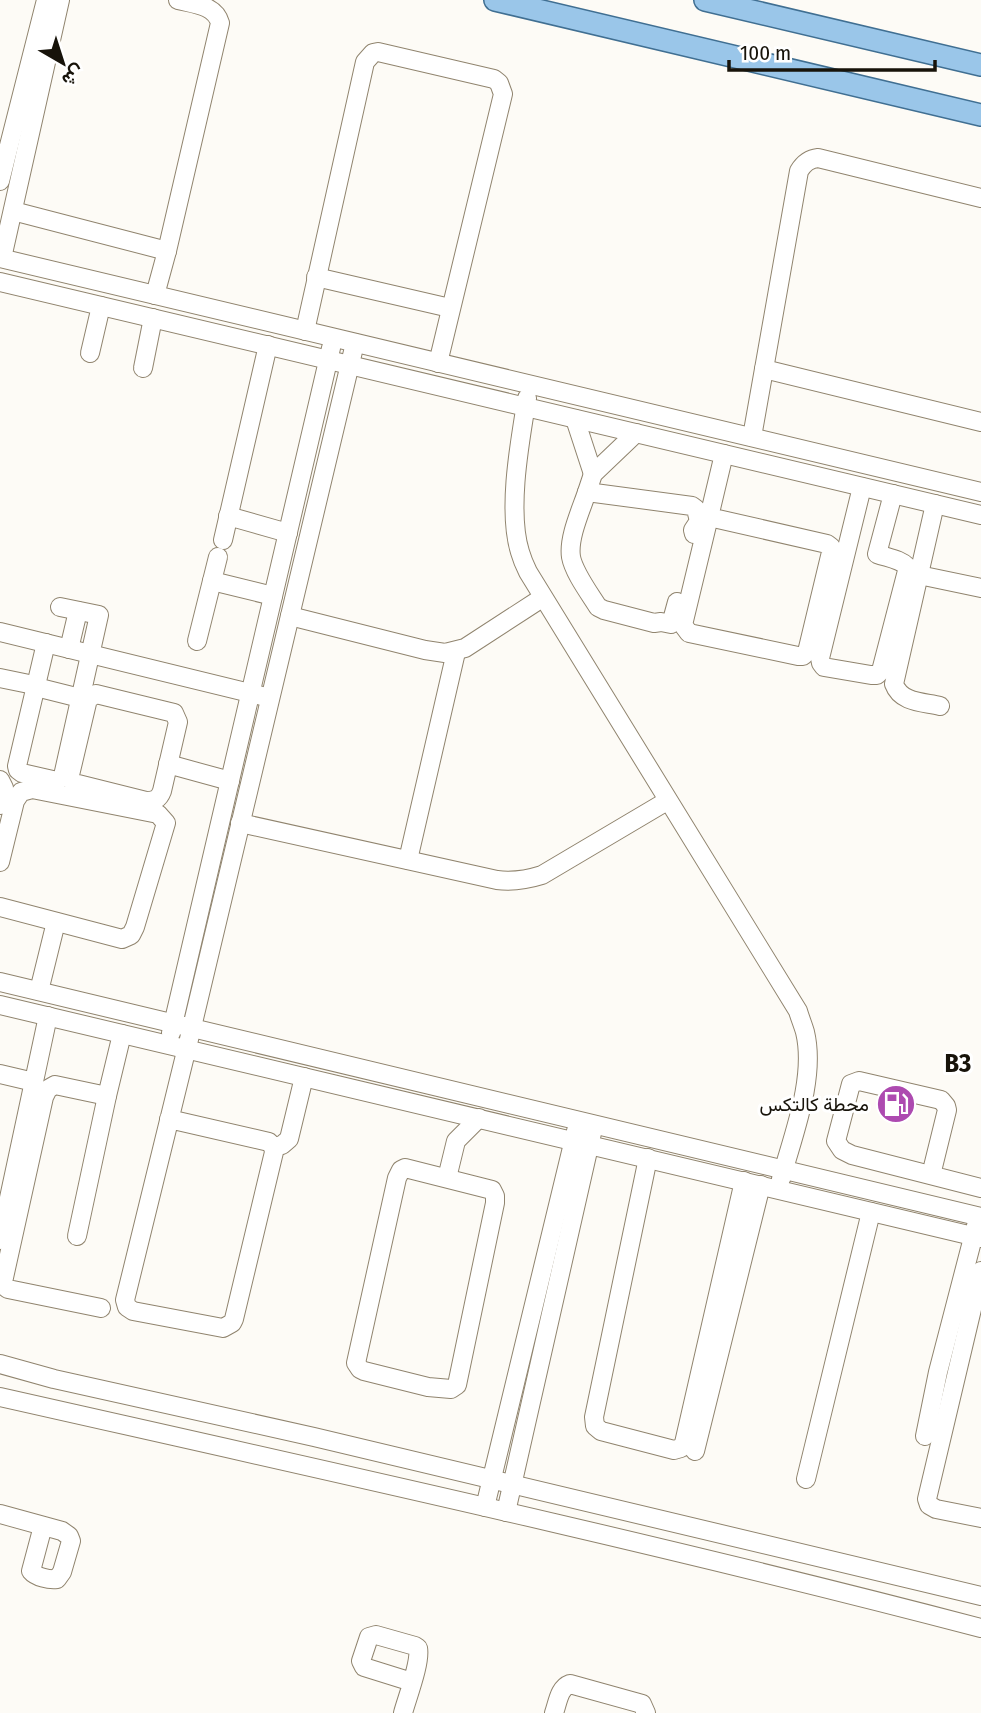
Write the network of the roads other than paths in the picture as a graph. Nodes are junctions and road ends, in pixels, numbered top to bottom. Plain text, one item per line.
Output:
1 (46, 0) edge
2 (60, 0) edge
3 (178, 0) edge
4 (495, 0) edge
5 (705, 0) edge
6 (981, 65) edge
7 (981, 115) edge
8 (0, 181) edge
9 (981, 198) edge
10 (13, 211) junction
11 (167, 251) junction
12 (1, 258) edge
13 (316, 277) junction
14 (0, 282) edge
15 (155, 295) junction
16 (101, 306) junction
17 (450, 308) junction
18 (153, 318) junction
19 (305, 331) junction
20 (333, 338) junction
21 (355, 343) junction
22 (268, 345) junction
23 (90, 353) dead end
24 (328, 360) junction
25 (438, 362) junction
26 (350, 365) junction
27 (142, 368) dead end
28 (764, 369) junction
29 (530, 384) junction
30 (526, 407) junction
31 (575, 419) junction
32 (981, 422) edge
33 (636, 433) junction
34 (752, 437) junction
35 (724, 454) junction
36 (593, 474) junction
37 (862, 487) junction
38 (587, 492) junction
39 (981, 492) edge
40 (893, 494) junction
41 (935, 504) junction
42 (981, 515) edge
43 (228, 516) junction
44 (709, 517) junction
45 (288, 533) junction
46 (919, 575) junction
47 (212, 581) junction
48 (981, 589) edge
49 (273, 596) junction
50 (542, 598) junction
51 (60, 607) dead end
52 (78, 611) junction
53 (290, 616) junction
54 (0, 632) edge
55 (197, 641) dead end
56 (43, 643) junction
57 (69, 649) junction
58 (456, 652) junction
59 (90, 654) junction
60 (0, 678) edge
61 (33, 686) junction
62 (250, 693) junction
63 (80, 698) junction
64 (271, 698) junction
65 (940, 706) dead end
66 (168, 764) junction
67 (0, 767) edge
68 (0, 780) edge
69 (230, 781) junction
70 (667, 801) junction
71 (0, 805) edge
72 (240, 823) junction
73 (408, 860) junction
74 (0, 862) edge
75 (0, 907) edge
76 (56, 922) junction
77 (0, 982) edge
78 (39, 991) junction
79 (0, 1004) edge
80 (48, 1016) junction
81 (183, 1025) junction
82 (122, 1034) junction
83 (177, 1047) junction
84 (0, 1074) edge
85 (304, 1077) junction
86 (34, 1082) junction
87 (107, 1096) junction
88 (441, 1109) junction
89 (479, 1118) junction
90 (169, 1119) junction
91 (586, 1122) junction
92 (456, 1141) junction
93 (582, 1143) junction
94 (273, 1147) junction
95 (648, 1158) junction
96 (783, 1170) junction
97 (931, 1175) junction
98 (447, 1178) junction
99 (761, 1185) junction
100 (981, 1188) edge
101 (871, 1212) junction
102 (980, 1213) edge
103 (77, 1236) dead end
104 (977, 1237) edge
105 (0, 1240) edge
106 (980, 1280) edge
107 (101, 1308) dead end
108 (3, 1365) edge
109 (54, 1379) junction
110 (0, 1389) edge
111 (0, 1397) edge
112 (47, 1408) junction
113 (925, 1436) dead end
114 (695, 1451) dead end
115 (492, 1479) junction
116 (806, 1479) dead end
117 (513, 1485) junction
118 (485, 1507) junction
119 (506, 1512) junction
120 (0, 1514) edge
121 (981, 1518) edge
122 (43, 1526) dead end
123 (981, 1596) edge
124 (981, 1628) edge
125 (412, 1682) dead end
126 (403, 1713) edge
127 (555, 1713) edge
128 (646, 1713) edge

1 - 8 street
2 - 10 street
3 - 11 street
4 - 7 main road
5 - 6 main road
9 - 28 street
10 - 11 street
10 - 12 street
11 - 15 street
12 - 15 street
13 - 17 street
13 - 17 street
13 - 19 street
14 - 16 street
15 - 19 street
16 - 18 street
16 - 23 street
17 - 25 street
18 - 22 street
18 - 27 street
19 - 20 street
20 - 21 street
20 - 24 street
21 - 25 street
21 - 26 street
22 - 24 street
22 - 43 street
24 - 26 street
24 - 45 street
25 - 29 street
26 - 30 street
26 - 53 street
28 - 32 street
28 - 34 street
29 - 30 street
29 - 34 street
30 - 31 street
30 - 50 street
31 - 33 street
31 - 36 street
33 - 35 street
33 - 36 street
34 - 39 street
35 - 37 street
35 - 44 street
36 - 38 street
37 - 40 street
37 - 40 street
38 - 38 street
40 - 41 street
41 - 42 street
41 - 46 street
43 - 45 street
43 - 47 street
44 - 44 street
45 - 49 street
46 - 48 street
46 - 65 street
47 - 49 street
47 - 55 street
49 - 62 street
50 - 58 street
50 - 70 street
51 - 52 street
52 - 57 street
52 - 59 street
53 - 58 street
53 - 64 street
54 - 56 street
56 - 57 street
56 - 61 street
57 - 59 street
58 - 73 street
59 - 62 street
59 - 63 street
60 - 61 street
61 - 63 street
61 - 63 street
61 - 67 street
62 - 64 street
62 - 69 street
64 - 72 street
66 - 66 street
66 - 69 street
68 - 71 street
69 - 81 street
70 - 73 street
70 - 96 street
72 - 73 street
72 - 81 street
74 - 76 street
75 - 76 street
76 - 78 street
77 - 78 street
78 - 81 street
79 - 80 street
80 - 82 street
80 - 86 street
81 - 83 street
81 - 91 street
82 - 83 street
82 - 87 street
83 - 85 street
83 - 90 street
84 - 86 street
85 - 88 street
85 - 94 street
86 - 105 street
87 - 103 street
87 - 107 street
88 - 89 street
88 - 92 street
89 - 92 street
89 - 93 street
90 - 94 street
90 - 94 street
91 - 93 street
91 - 96 street
92 - 98 street
93 - 95 street
93 - 115 street
93 - 117 street
95 - 99 street
95 - 99 street
96 - 99 street
96 - 102 street
97 - 97 street
97 - 100 street
98 - 98 street
99 - 101 street
99 - 114 street
101 - 104 street
101 - 116 street
102 - 104 street
104 - 113 street
106 - 121 street
108 - 109 street
108 - 110 street
109 - 112 street
109 - 115 street
111 - 112 street
112 - 118 street
115 - 117 street
115 - 118 street
117 - 119 street
117 - 123 street
118 - 119 street
119 - 124 street
120 - 122 street
125 - 126 street
127 - 128 street

